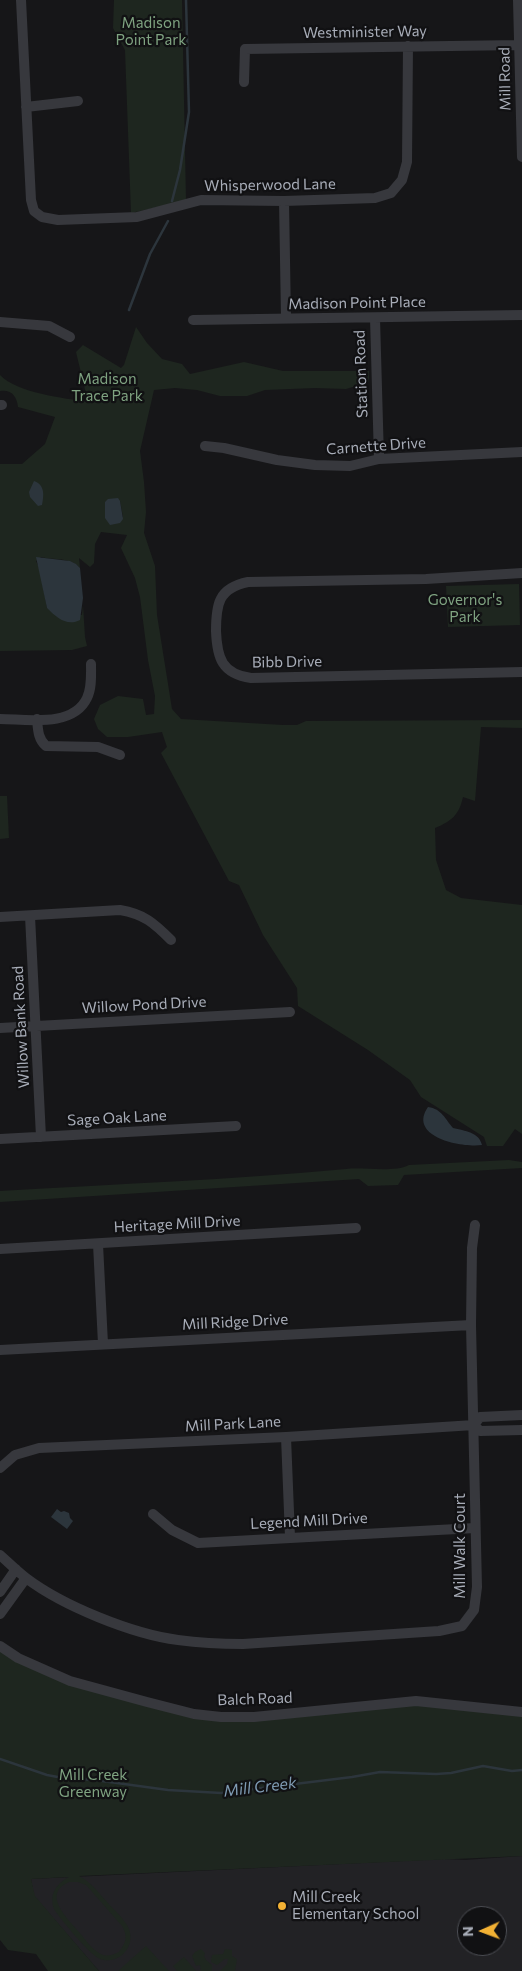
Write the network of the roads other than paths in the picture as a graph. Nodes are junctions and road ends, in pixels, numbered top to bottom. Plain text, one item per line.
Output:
1 (21, 0) edge
2 (518, 0) edge
3 (519, 45) junction
4 (408, 46) junction
5 (244, 82) dead end
6 (78, 101) dead end
7 (26, 106) junction
8 (522, 157) edge
9 (284, 201) junction
10 (522, 316) edge
11 (286, 318) junction
12 (375, 318) junction
13 (193, 320) dead end
14 (0, 322) edge
15 (70, 337) dead end
16 (204, 446) dead end
17 (522, 452) edge
18 (379, 459) junction
19 (522, 573) edge
20 (91, 664) dead end
21 (522, 672) edge
22 (0, 719) edge
23 (37, 719) junction
24 (120, 755) dead end
25 (30, 916) junction
26 (0, 917) edge
27 (171, 940) dead end
28 (290, 1012) dead end
29 (36, 1026) junction
30 (0, 1028) edge
31 (236, 1126) dead end
32 (41, 1137) junction
33 (0, 1139) edge
34 (475, 1225) dead end
35 (356, 1228) dead end
36 (98, 1244) junction
37 (0, 1249) edge
38 (471, 1325) junction
39 (103, 1344) junction
40 (0, 1350) edge
41 (522, 1415) edge
42 (474, 1425) junction
43 (522, 1430) edge
44 (286, 1436) junction
45 (0, 1468) edge
46 (153, 1514) dead end
47 (475, 1528) junction
48 (290, 1537) junction
49 (0, 1555) edge
50 (16, 1569) junction
51 (26, 1578) junction
52 (0, 1592) edge
53 (0, 1614) edge
54 (0, 1646) edge
55 (522, 1712) edge

1 - 7 street, Whisperwood Lane
2 - 3 street, Mill Road
3 - 4 street, Westminister Way
3 - 8 street, Mill Road
4 - 5 street, Westminister Way
4 - 9 street, Whisperwood Lane
6 - 7 street
7 - 9 street, Whisperwood Lane
9 - 11 street
10 - 12 street, Madison Point Place
11 - 12 street, Madison Point Place
11 - 13 street, Madison Point Place
12 - 18 street, Station Road
14 - 15 street
16 - 18 street, Carnette Drive
17 - 18 street, Carnette Drive
19 - 21 street, Bibb Drive
20 - 23 street
22 - 23 street
23 - 24 street
25 - 26 street
25 - 27 street
25 - 29 street, Willow Bank Road
28 - 29 street, Willow Pond Drive
29 - 30 street, Willow Pond Drive
29 - 32 street, Willow Bank Road
31 - 32 street, Sage Oak Lane
32 - 33 street, Sage Oak Lane
34 - 38 street, Mill Walk Court
35 - 36 street, Heritage Mill Drive
36 - 37 street, Heritage Mill Drive
36 - 39 street
38 - 39 street, Mill Ridge Drive
38 - 42 street, Mill Walk Court
39 - 40 street, Mill Ridge Drive
41 - 42 street, Mill Park Lane
42 - 43 street, Mill Park Lane
42 - 44 street, Mill Park Lane
42 - 47 street, Mill Walk Court
44 - 45 street, Mill Park Lane
44 - 48 street
46 - 48 street, Legend Mill Drive
47 - 48 street, Legend Mill Drive
47 - 51 street, Mill Walk Court
49 - 50 street
50 - 51 street
50 - 52 street
51 - 53 street
54 - 55 street, Balch Road

